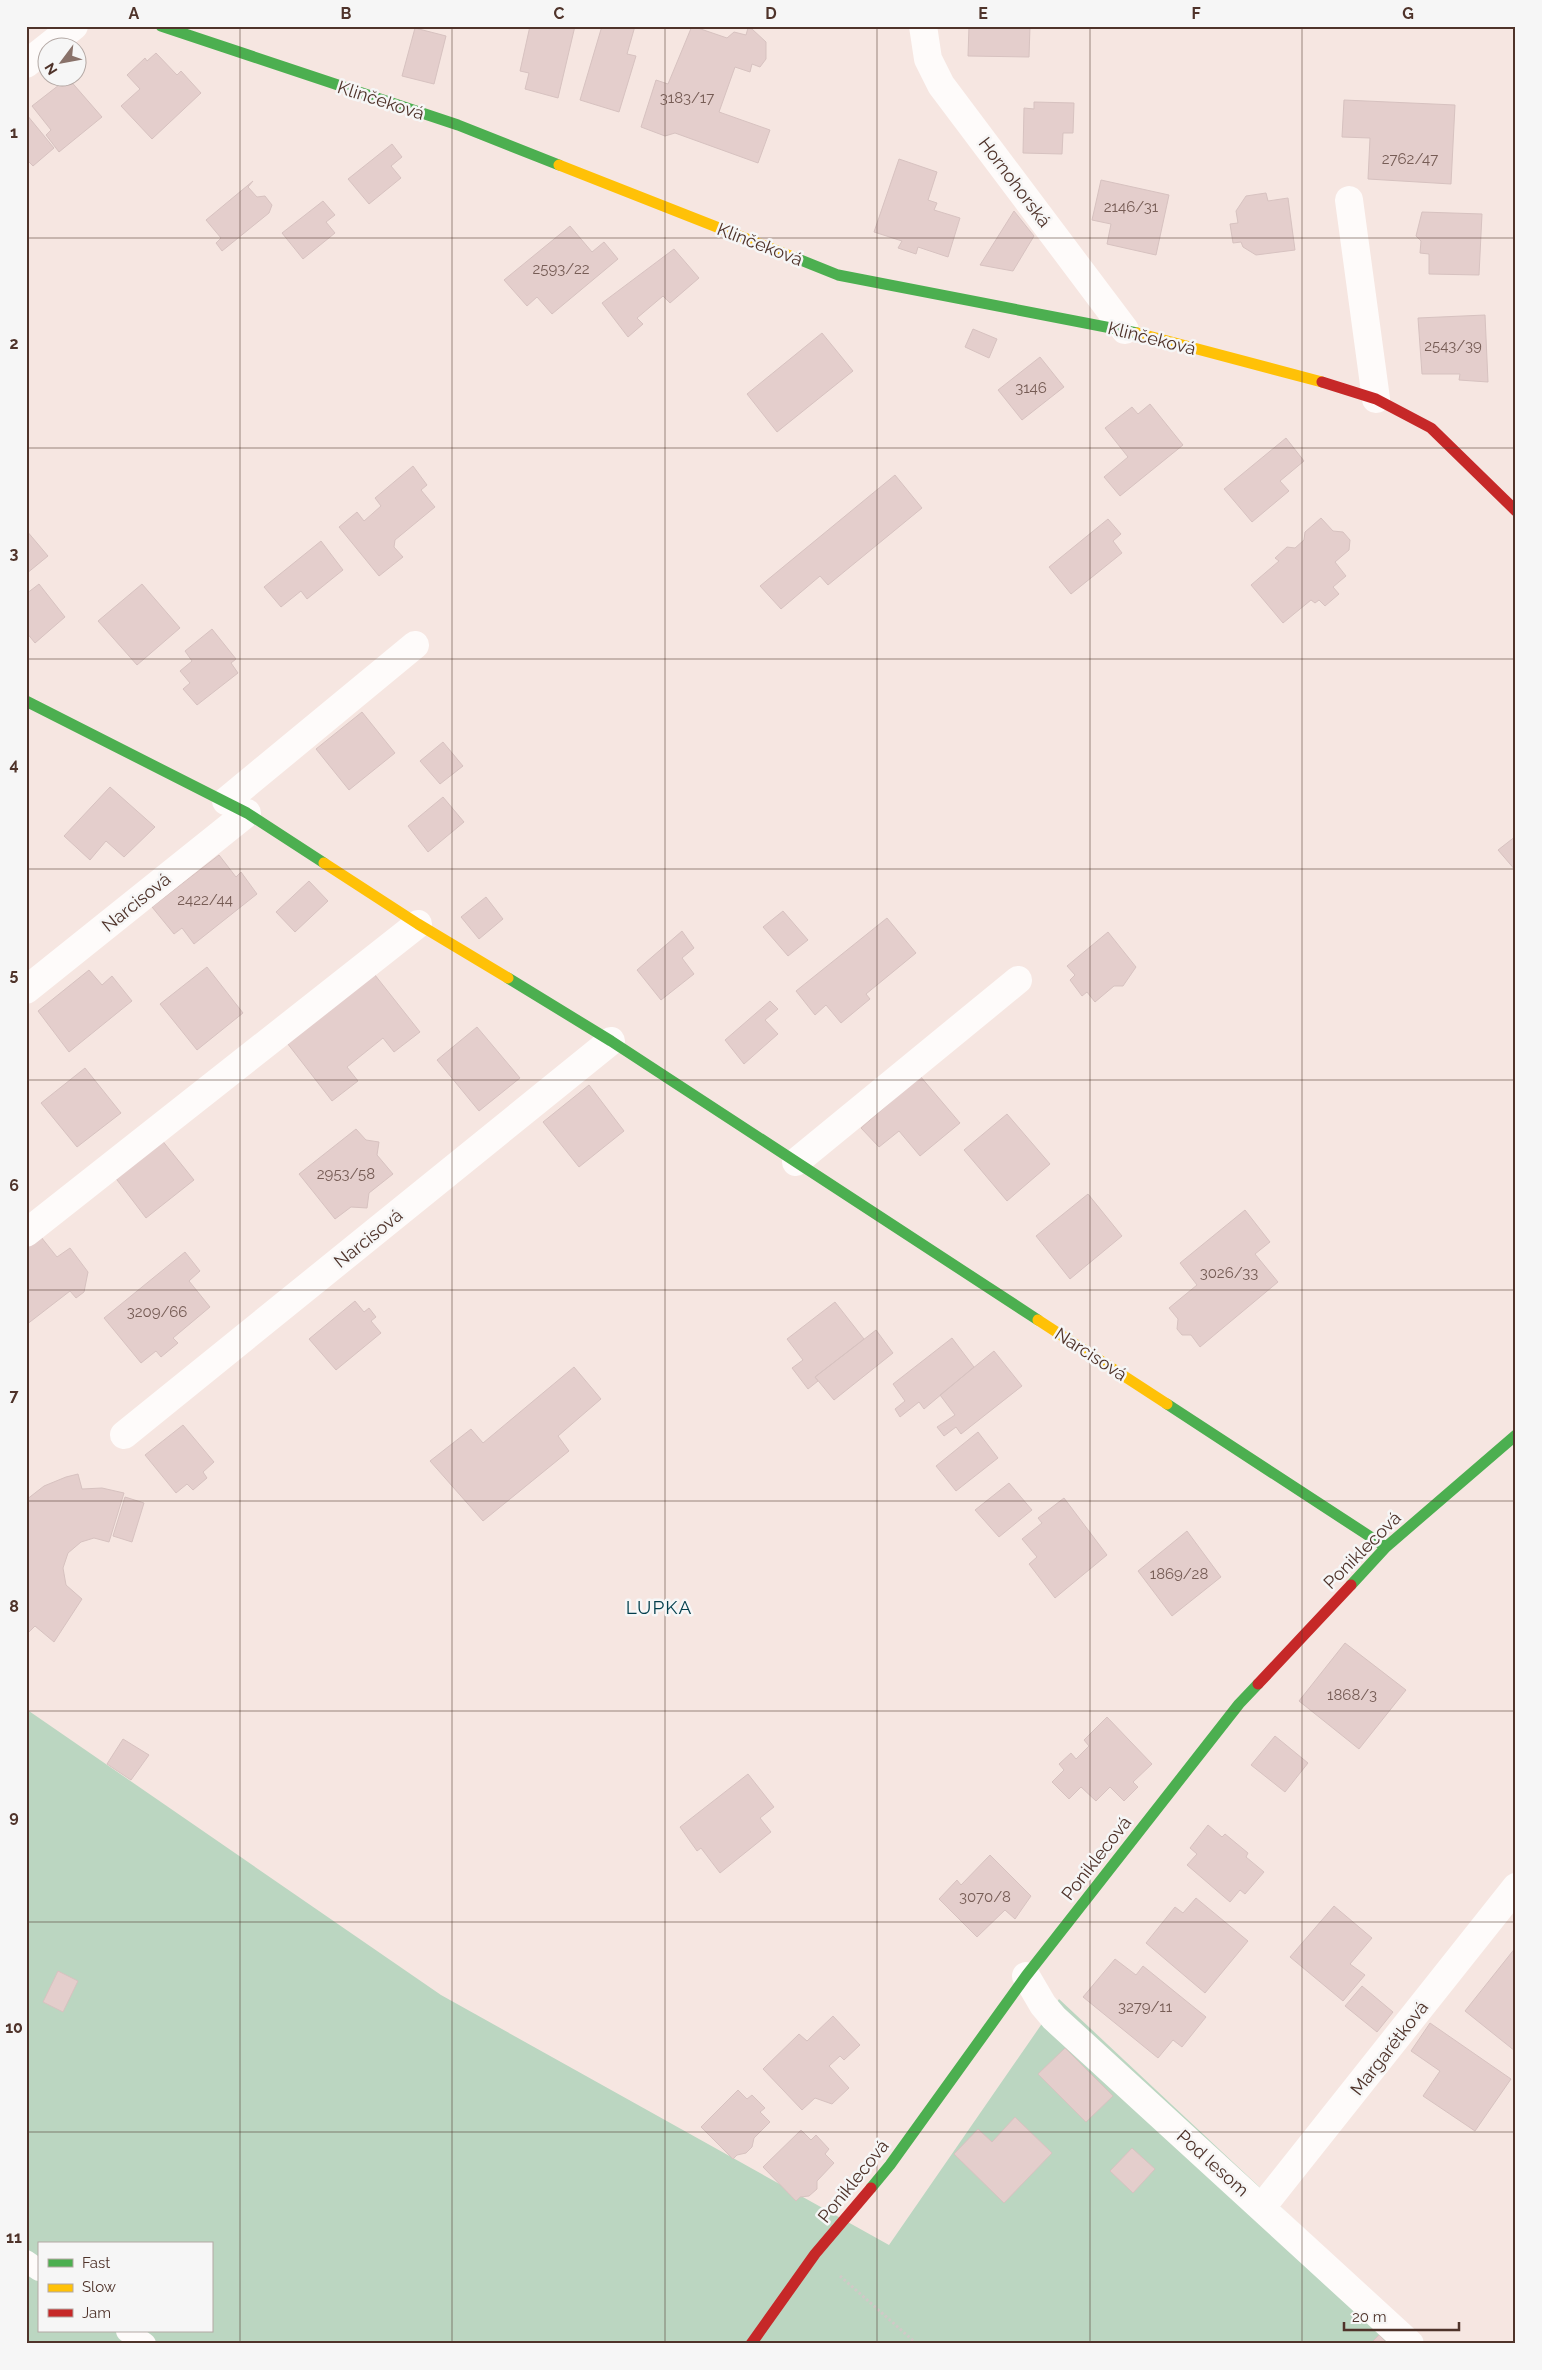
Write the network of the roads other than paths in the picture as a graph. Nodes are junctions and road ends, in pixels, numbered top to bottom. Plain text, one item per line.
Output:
1 (74, 26) edge
2 (161, 26) edge
3 (923, 26) edge
4 (26, 64) edge
5 (1349, 200) dead end
6 (1125, 330) junction
7 (1376, 399) junction
8 (1516, 510) edge
9 (415, 645) dead end
10 (26, 701) edge
11 (236, 807) junction
12 (418, 924) junction
13 (1018, 980) dead end
14 (26, 990) edge
15 (611, 1041) junction
16 (796, 1162) junction
17 (26, 1233) edge
18 (124, 1435) dead end
19 (1516, 1435) edge
20 (1386, 1547) junction
21 (1516, 1888) edge
22 (1026, 1976) junction
23 (1262, 2207) junction
24 (26, 2261) edge
25 (38, 2269) edge
26 (128, 2332) edge
27 (145, 2344) edge
28 (751, 2344) edge
29 (1410, 2344) edge

1 - 4 street
2 - 6 street, Klinčeková
3 - 6 street, Hornohorská
5 - 7 street
6 - 7 street, Klinčeková
7 - 8 street, Klinčeková
9 - 11 street, Narcisová
10 - 11 street, Narcisová
11 - 12 street, Narcisová
11 - 14 street, Narcisová
12 - 15 street, Narcisová
12 - 17 street
13 - 16 street
15 - 16 street, Narcisová
15 - 18 street, Narcisová
16 - 20 street, Narcisová
19 - 20 street, Poniklecová
20 - 22 street, Poniklecová
21 - 23 street, Margarétková
22 - 23 street, Pod lesom
22 - 28 street, Poniklecová
23 - 29 street, Pod lesom
24 - 25 lane
26 - 27 lane

